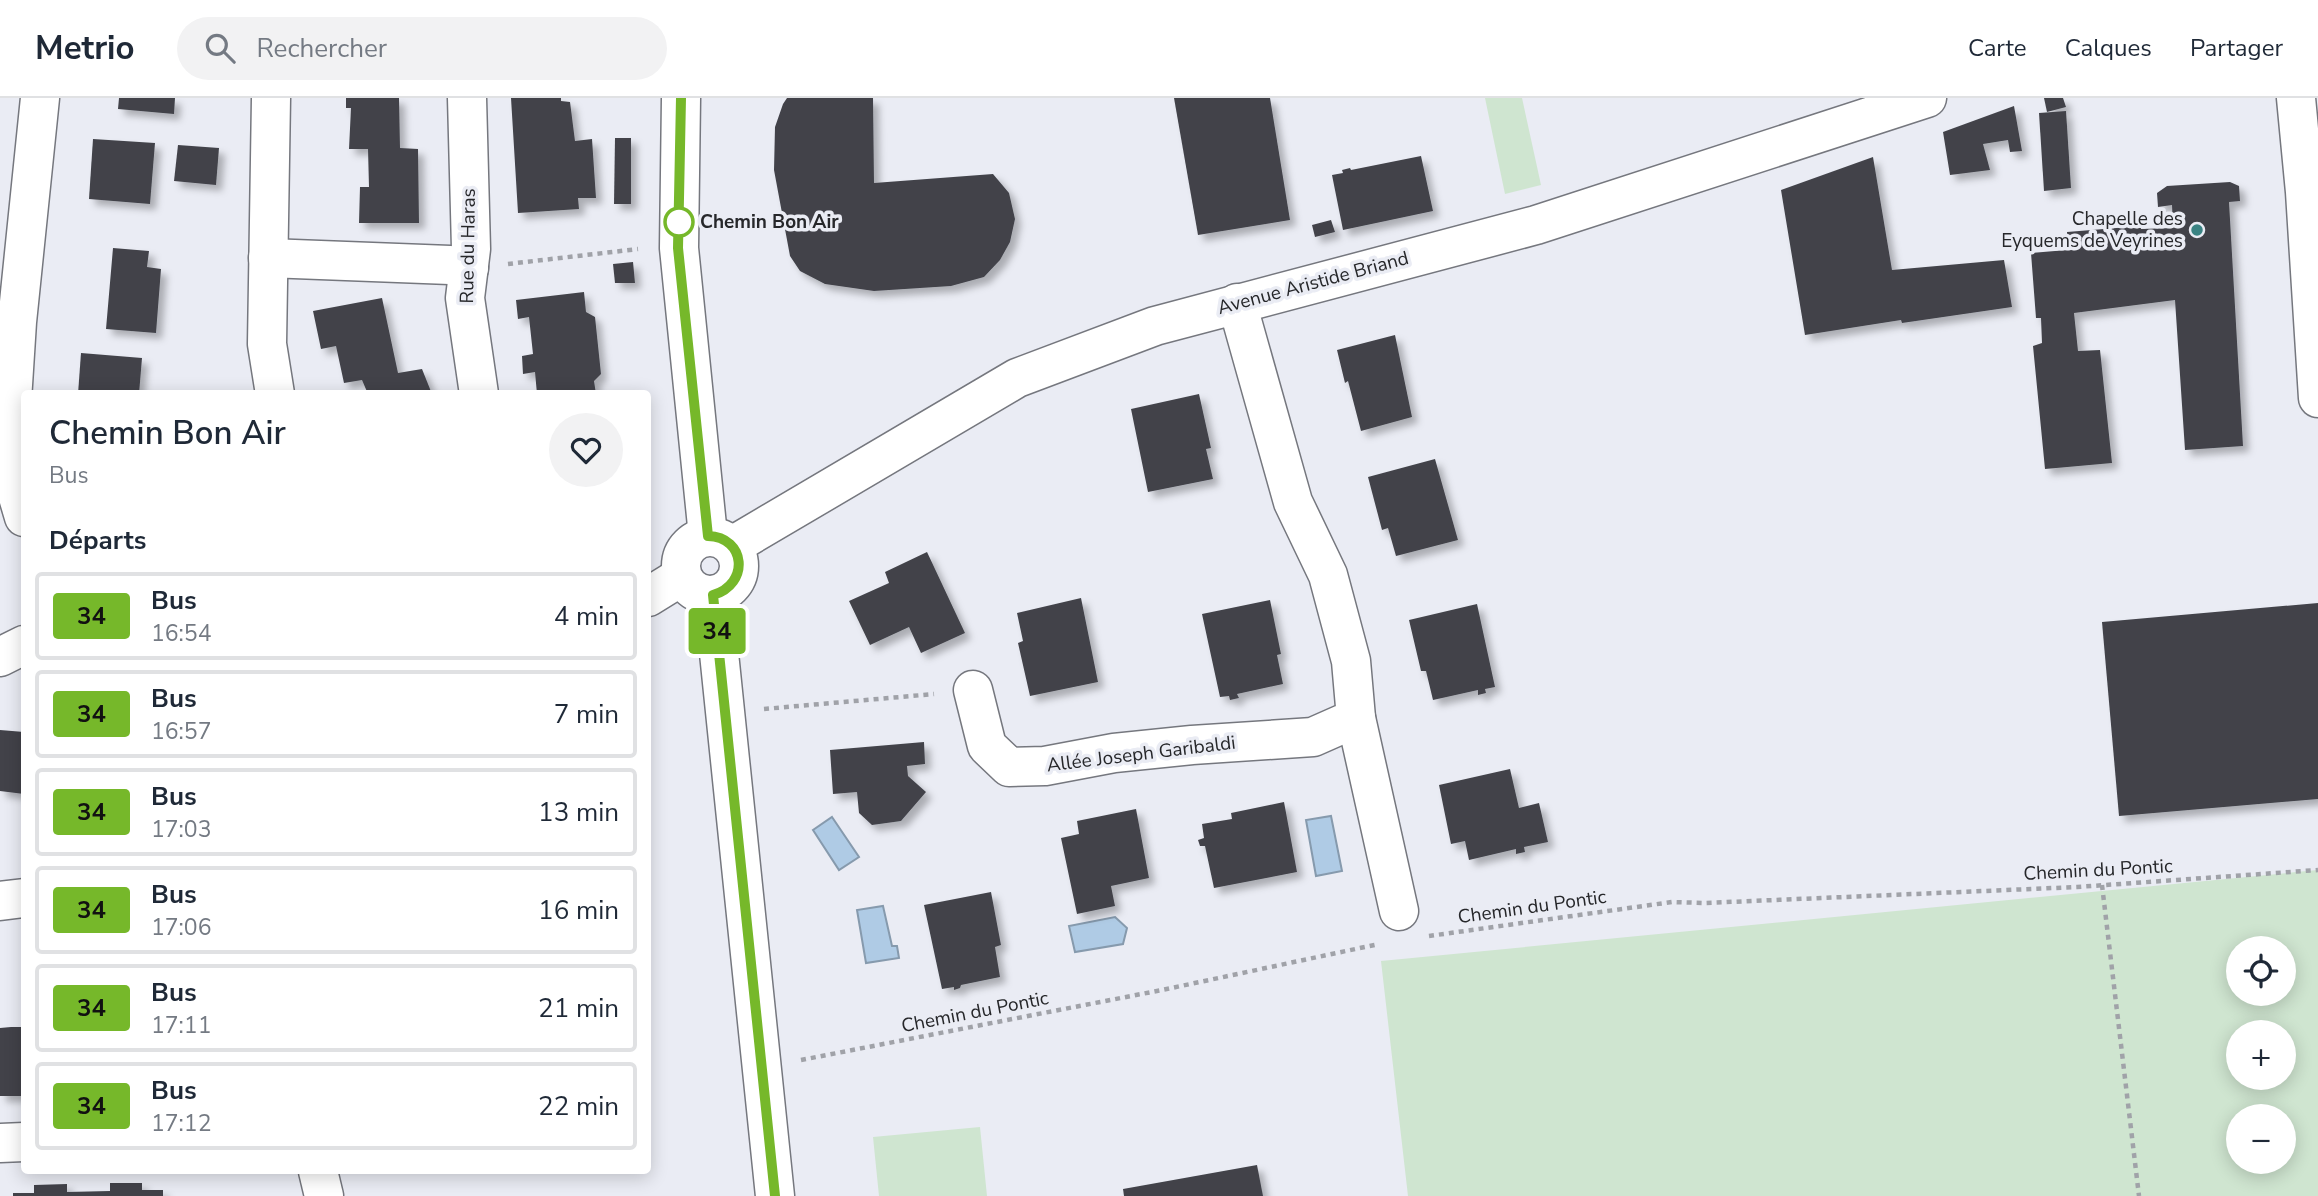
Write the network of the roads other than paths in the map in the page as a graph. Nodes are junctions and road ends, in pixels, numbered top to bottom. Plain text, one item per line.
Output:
1 (40, 98) edge
2 (271, 98) edge
3 (467, 98) edge
4 (681, 98) edge
5 (1927, 98) edge
6 (2296, 98) edge
7 (268, 258) junction
8 (469, 268) junction
9 (1237, 303) junction
10 (8, 328) edge
11 (274, 390) edge
12 (478, 390) edge
13 (2318, 398) edge
14 (21, 507) edge
15 (720, 541) junction
16 (698, 585) junction
17 (651, 596) edge
18 (21, 646) edge
19 (0, 657) edge
20 (973, 690) road end
21 (1356, 718) junction
22 (21, 898) edge
23 (0, 901) edge
24 (1402, 930) road end
25 (21, 1142) edge
26 (0, 1143) edge
27 (319, 1174) edge
28 (324, 1196) edge
29 (775, 1196) edge

1 - 10 street
2 - 7 street
3 - 8 street, Rue du Haras
4 - 15 street
5 - 9 street, Avenue Aristide Briand
6 - 13 street
7 - 8 street
7 - 11 street
8 - 12 street, Rue du Haras
9 - 15 street, Avenue Aristide Briand
9 - 21 street
10 - 14 street
15 - 16 street
15 - 16 street
16 - 17 street
16 - 29 street
18 - 19 street
20 - 21 street, Allée Joseph Garibaldi
21 - 24 street
22 - 23 street
25 - 26 street
27 - 28 street

